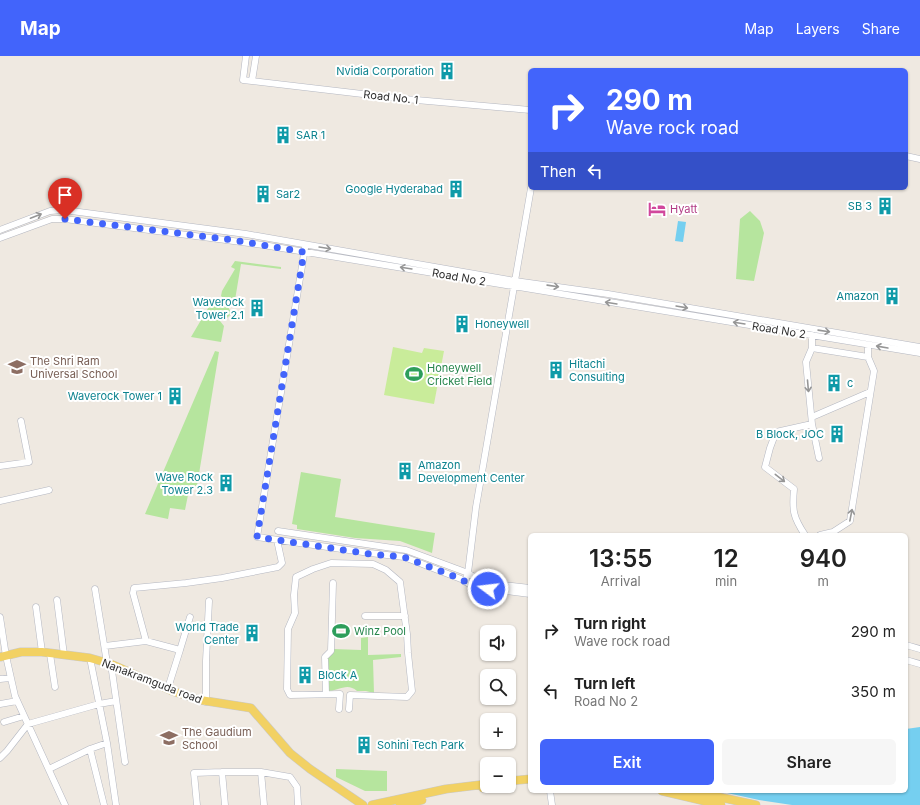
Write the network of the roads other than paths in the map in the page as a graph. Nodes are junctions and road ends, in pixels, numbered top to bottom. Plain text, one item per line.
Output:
1 (246, 56) edge
2 (256, 56) edge
3 (252, 82) junction
4 (528, 110) edge
5 (908, 156) edge
6 (920, 159) edge
7 (530, 190) edge
8 (0, 230) edge
9 (0, 238) edge
10 (306, 245) junction
11 (304, 252) junction
12 (514, 284) junction
13 (812, 335) junction
14 (868, 345) junction
15 (920, 347) edge
16 (812, 348) junction
17 (920, 353) edge
18 (868, 357) junction
19 (870, 392) junction
20 (812, 417) junction
21 (21, 421) dead end
22 (812, 424) junction
23 (819, 458) dead end
24 (0, 466) edge
25 (49, 490) dead end
26 (0, 501) edge
27 (278, 532) dead end
28 (803, 533) edge
29 (828, 533) edge
30 (277, 540) junction
31 (406, 550) junction
32 (404, 557) junction
33 (468, 573) junction
34 (466, 582) junction
35 (333, 583) dead end
36 (528, 588) edge
37 (95, 589) dead end
38 (528, 594) edge
39 (57, 600) dead end
40 (208, 601) dead end
41 (36, 607) dead end
42 (365, 616) dead end
43 (405, 616) junction
44 (0, 617) edge
45 (190, 617) dead end
46 (146, 641) junction
47 (105, 646) junction
48 (908, 646) edge
49 (920, 649) edge
50 (180, 650) junction
51 (46, 653) junction
52 (64, 655) junction
53 (3, 656) edge
54 (90, 658) junction
55 (908, 661) edge
56 (109, 663) junction
57 (920, 664) edge
58 (10, 678) junction
59 (0, 679) edge
60 (55, 687) dead end
61 (168, 688) junction
62 (326, 694) junction
63 (340, 694) junction
64 (350, 695) junction
65 (17, 701) junction
66 (116, 701) junction
67 (206, 702) junction
68 (0, 704) edge
69 (99, 704) junction
70 (339, 709) dead end
71 (350, 709) dead end
72 (24, 716) junction
73 (4, 722) dead end
74 (28, 724) junction
75 (107, 743) junction
76 (90, 749) junction
77 (0, 758) edge
78 (125, 762) dead end
79 (49, 769) junction
80 (222, 772) junction
81 (261, 772) junction
82 (528, 779) edge
83 (516, 780) edge
84 (528, 784) edge
85 (480, 785) edge
86 (516, 785) edge
87 (480, 789) edge
88 (550, 793) edge
89 (670, 793) edge
90 (700, 793) edge
91 (65, 805) edge
92 (104, 805) edge
93 (116, 805) edge
94 (197, 805) edge
95 (225, 805) edge
96 (264, 805) edge
97 (298, 805) edge
98 (364, 805) edge
99 (372, 805) edge
100 (400, 805) edge
101 (552, 805) edge
102 (721, 805) edge
103 (756, 805) edge

1 - 3 street, Road No. 1
2 - 3 street
3 - 4 street, Road No. 1
5 - 6 street
7 - 12 street
8 -> 10 street, Road No 2
9 - 11 street, Road No 2
10 - 11 street
10 -> 12 street, Road No 2
12 -> 11 street, Road No 2
11 - 30 street
13 -> 12 street, Road No 2
12 -> 15 street, Road No 2
12 - 33 street
13 - 14 street, Road No 2
13 - 16 street
17 -> 14 street, Road No 2
14 - 18 street
16 - 18 street
16 -> 20 street
18 - 19 street
19 - 20 street
29 -> 19 street
20 - 22 street
21 - 24 street
22 - 23 street
22 -> 28 street
25 - 26 street
27 - 31 street
30 - 32 street
30 - 46 street
31 - 32 street
31 - 33 street
32 - 34 street
33 - 34 street
33 - 36 street
34 - 38 street
35 - 62 street
37 - 47 street
39 - 52 street
40 - 67 street
41 - 51 street
42 - 43 street
43 - 62 street
43 - 64 street
44 - 53 street
45 - 50 street
46 - 47 street
46 - 50 street
47 - 56 street
48 - 49 street
50 - 61 street
51 - 52 main road, Nanakramguda road
51 - 53 main road, Nanakramguda road
51 - 60 street
52 - 54 main road, Nanakramguda road
53 - 58 street
54 - 56 main road, Nanakramguda road
54 - 69 street
55 - 57 street
56 - 61 main road, Nanakramguda road
56 - 66 street
58 - 59 street
58 - 65 street
61 - 67 main road, Nanakramguda road
62 - 63 street
63 - 64 street
63 - 70 street
64 - 71 street
65 - 68 street
65 - 72 street
66 - 69 street
66 - 78 street
67 - 98 main road, Nanakramguda road
69 - 74 street
69 - 75 street
72 - 73 street
72 - 74 street
74 - 77 street
74 - 79 street
75 - 76 street
75 - 93 street
76 - 79 street
76 - 92 street
79 - 91 street
80 - 81 street
80 - 94 street
80 - 95 street
81 - 96 street
81 - 97 street
82 - 83 main road
84 - 86 main road
85 - 99 main road
87 - 100 main road
88 - 101 street
89 - 102 main road
90 - 103 main road

